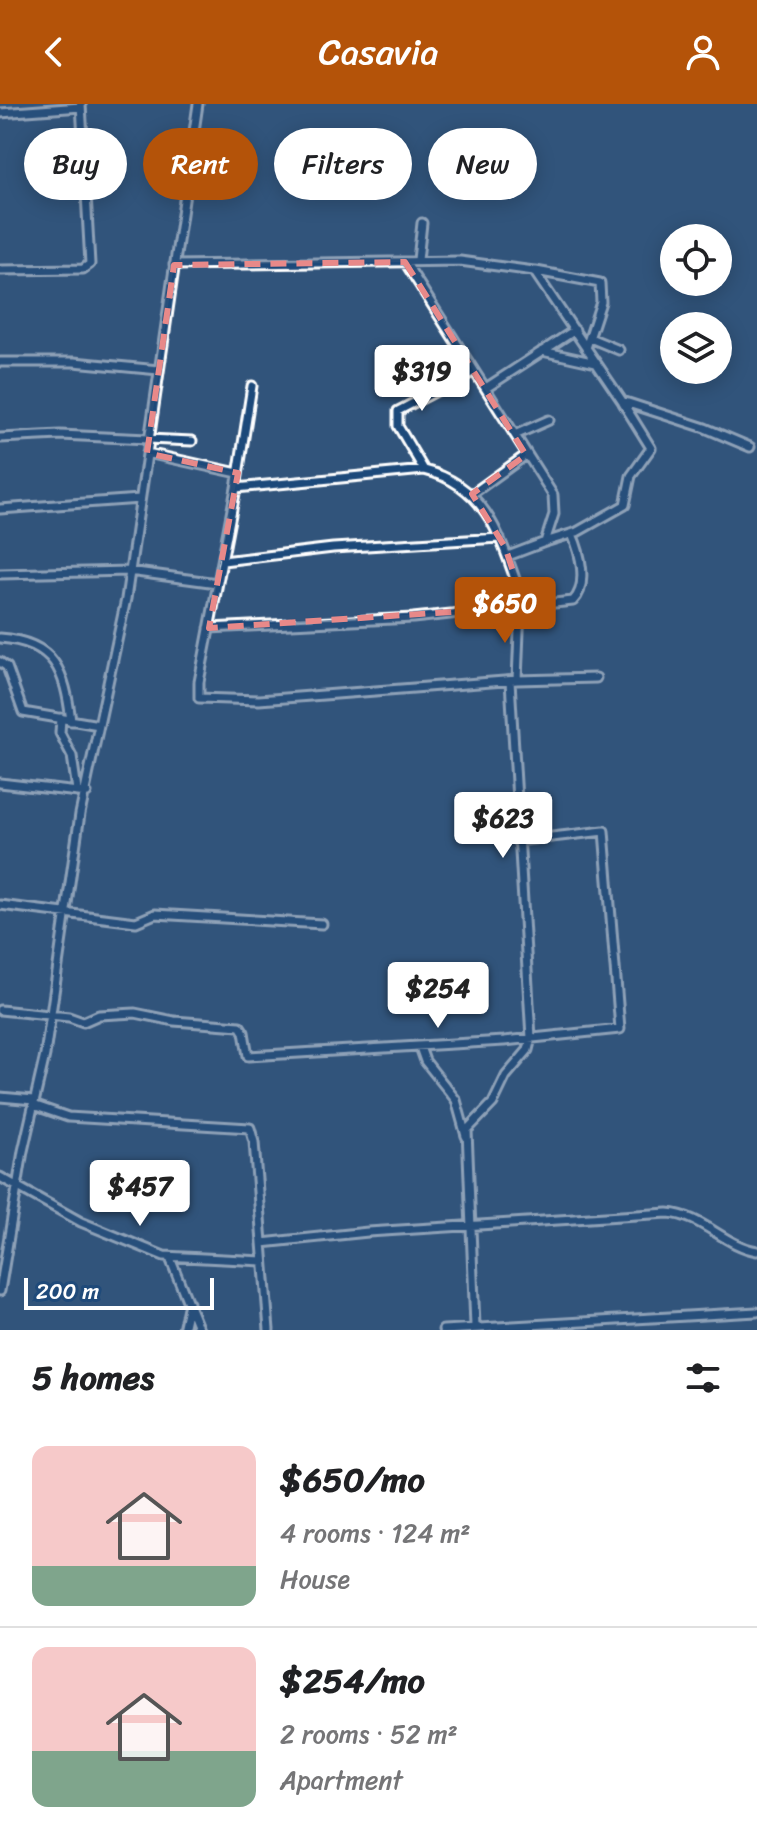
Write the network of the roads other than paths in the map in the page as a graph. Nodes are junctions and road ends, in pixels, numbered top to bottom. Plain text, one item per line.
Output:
1 (198, 104) edge
2 (81, 106) edge
3 (0, 113) edge
4 (422, 223) dead end
5 (418, 260) junction
6 (405, 262) junction
7 (174, 265) junction
8 (0, 270) edge
9 (534, 271) junction
10 (575, 330) junction
11 (590, 338) junction
12 (586, 348) junction
13 (619, 350) dead end
14 (542, 351) junction
15 (0, 362) edge
16 (596, 363) junction
17 (159, 370) junction
18 (473, 372) junction
19 (252, 386) dead end
20 (486, 388) junction
21 (622, 401) junction
22 (549, 420) dead end
23 (517, 434) junction
24 (0, 438) edge
25 (150, 438) junction
26 (192, 441) dead end
27 (750, 447) dead end
28 (147, 453) junction
29 (526, 455) junction
30 (424, 470) junction
31 (238, 473) junction
32 (236, 488) junction
33 (472, 494) junction
34 (140, 499) junction
35 (0, 509) edge
36 (572, 534) junction
37 (500, 538) junction
38 (545, 542) junction
39 (508, 556) junction
40 (223, 561) junction
41 (129, 571) junction
42 (0, 574) edge
43 (217, 583) junction
44 (522, 607) junction
45 (209, 628) junction
46 (0, 638) edge
47 (0, 662) edge
48 (596, 678) dead end
49 (513, 681) junction
50 (61, 718) junction
51 (71, 721) junction
52 (99, 725) junction
53 (0, 783) edge
54 (77, 790) junction
55 (87, 793) junction
56 (517, 841) junction
57 (0, 905) edge
58 (67, 912) junction
59 (322, 924) dead end
60 (0, 1010) edge
61 (51, 1015) junction
62 (531, 1038) junction
63 (420, 1047) junction
64 (0, 1097) edge
65 (34, 1102) junction
66 (466, 1138) junction
67 (0, 1177) edge
68 (20, 1186) junction
69 (473, 1225) junction
70 (262, 1243) junction
71 (757, 1251) edge
72 (170, 1258) junction
73 (263, 1261) junction
74 (0, 1291) edge
75 (189, 1303) junction
76 (757, 1312) edge
77 (475, 1326) junction
78 (524, 1328) edge
79 (183, 1330) edge
80 (199, 1330) edge
81 (269, 1330) edge
82 (443, 1330) edge

1 - 7 street
2 - 3 street
2 - 8 street
4 - 5 street
5 - 6 street
5 - 9 street
6 - 7 street
6 - 18 street
7 - 17 street
9 - 10 street
9 - 11 street
10 - 12 street
10 - 14 street
11 - 12 street
11 - 13 street
12 - 16 street
14 - 16 street
14 - 20 street
15 - 17 street
16 - 21 street
17 - 25 street
18 - 20 street
18 - 30 street
19 - 31 street
20 - 23 street
21 - 27 street
21 - 36 street
22 - 23 street
23 - 29 street
24 - 25 street
25 - 26 street
25 - 28 street
28 - 31 street
28 - 34 street
29 - 33 street
29 - 38 street
30 - 32 street
30 - 33 street
31 - 32 street
32 - 40 street
33 - 37 street
34 - 35 street
34 - 41 street
36 - 38 street
36 - 44 street
37 - 39 street
37 - 40 street
38 - 39 street
39 - 44 street
40 - 43 street
41 - 42 street
41 - 43 street
41 - 52 street
43 - 45 street
44 - 45 street
44 - 49 street
45 - 49 street
46 - 51 street
47 - 50 street
48 - 49 street
49 - 56 street
50 - 51 street
50 - 54 street
51 - 52 street
52 - 55 street
53 - 54 street
54 - 55 street
55 - 58 street
56 - 62 street
56 - 62 street
57 - 58 street
58 - 59 street
58 - 61 street
60 - 61 street
61 - 63 street
61 - 65 street
62 - 63 street
62 - 66 street
63 - 66 street
64 - 65 street
65 - 68 street
65 - 70 street
66 - 69 street
67 - 68 street
68 - 72 street
68 - 74 street
69 - 70 street
69 - 71 street
69 - 77 street
70 - 73 street
72 - 73 street
72 - 75 street
73 - 81 street
75 - 79 street
75 - 80 street
76 - 78 street
77 - 78 street
77 - 82 street

